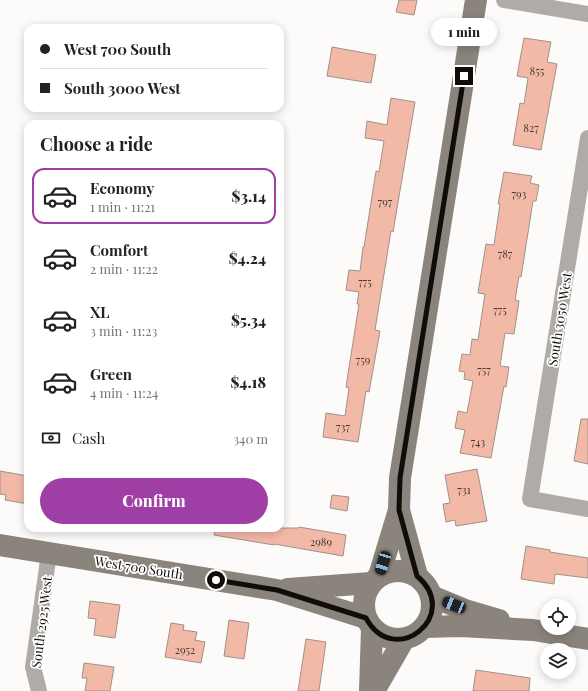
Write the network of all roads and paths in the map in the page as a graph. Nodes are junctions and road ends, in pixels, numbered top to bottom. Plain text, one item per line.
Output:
1 (476, 0) edge
2 (504, 0) edge
3 (588, 14) edge
4 (588, 138) edge
5 (588, 508) edge
6 (399, 510) junction
7 (0, 545) edge
8 (49, 553) junction
9 (417, 576) junction
10 (375, 579) junction
11 (277, 590) junction
12 (431, 596) junction
13 (369, 623) junction
14 (424, 627) junction
15 (533, 630) junction
16 (404, 639) junction
17 (588, 639) edge
18 (39, 691) edge
19 (370, 691) edge
20 (374, 691) edge

1 - 6 main road
2 - 3 street
4 - 5 street, South 3050 West
6 - 9 main road
6 - 10 main road
7 - 8 main road, West 700 South
8 - 11 main road, West 700 South
8 - 18 street, South 2925 West
9 - 10 main road
9 - 12 main road
10 - 11 main road, West 700 South
10 - 13 main road
11 - 13 main road, West 700 South
12 - 14 main road
12 - 15 main road
13 - 16 main road
13 - 19 main road
14 - 15 main road
14 - 16 main road
15 - 17 main road
16 - 20 main road

